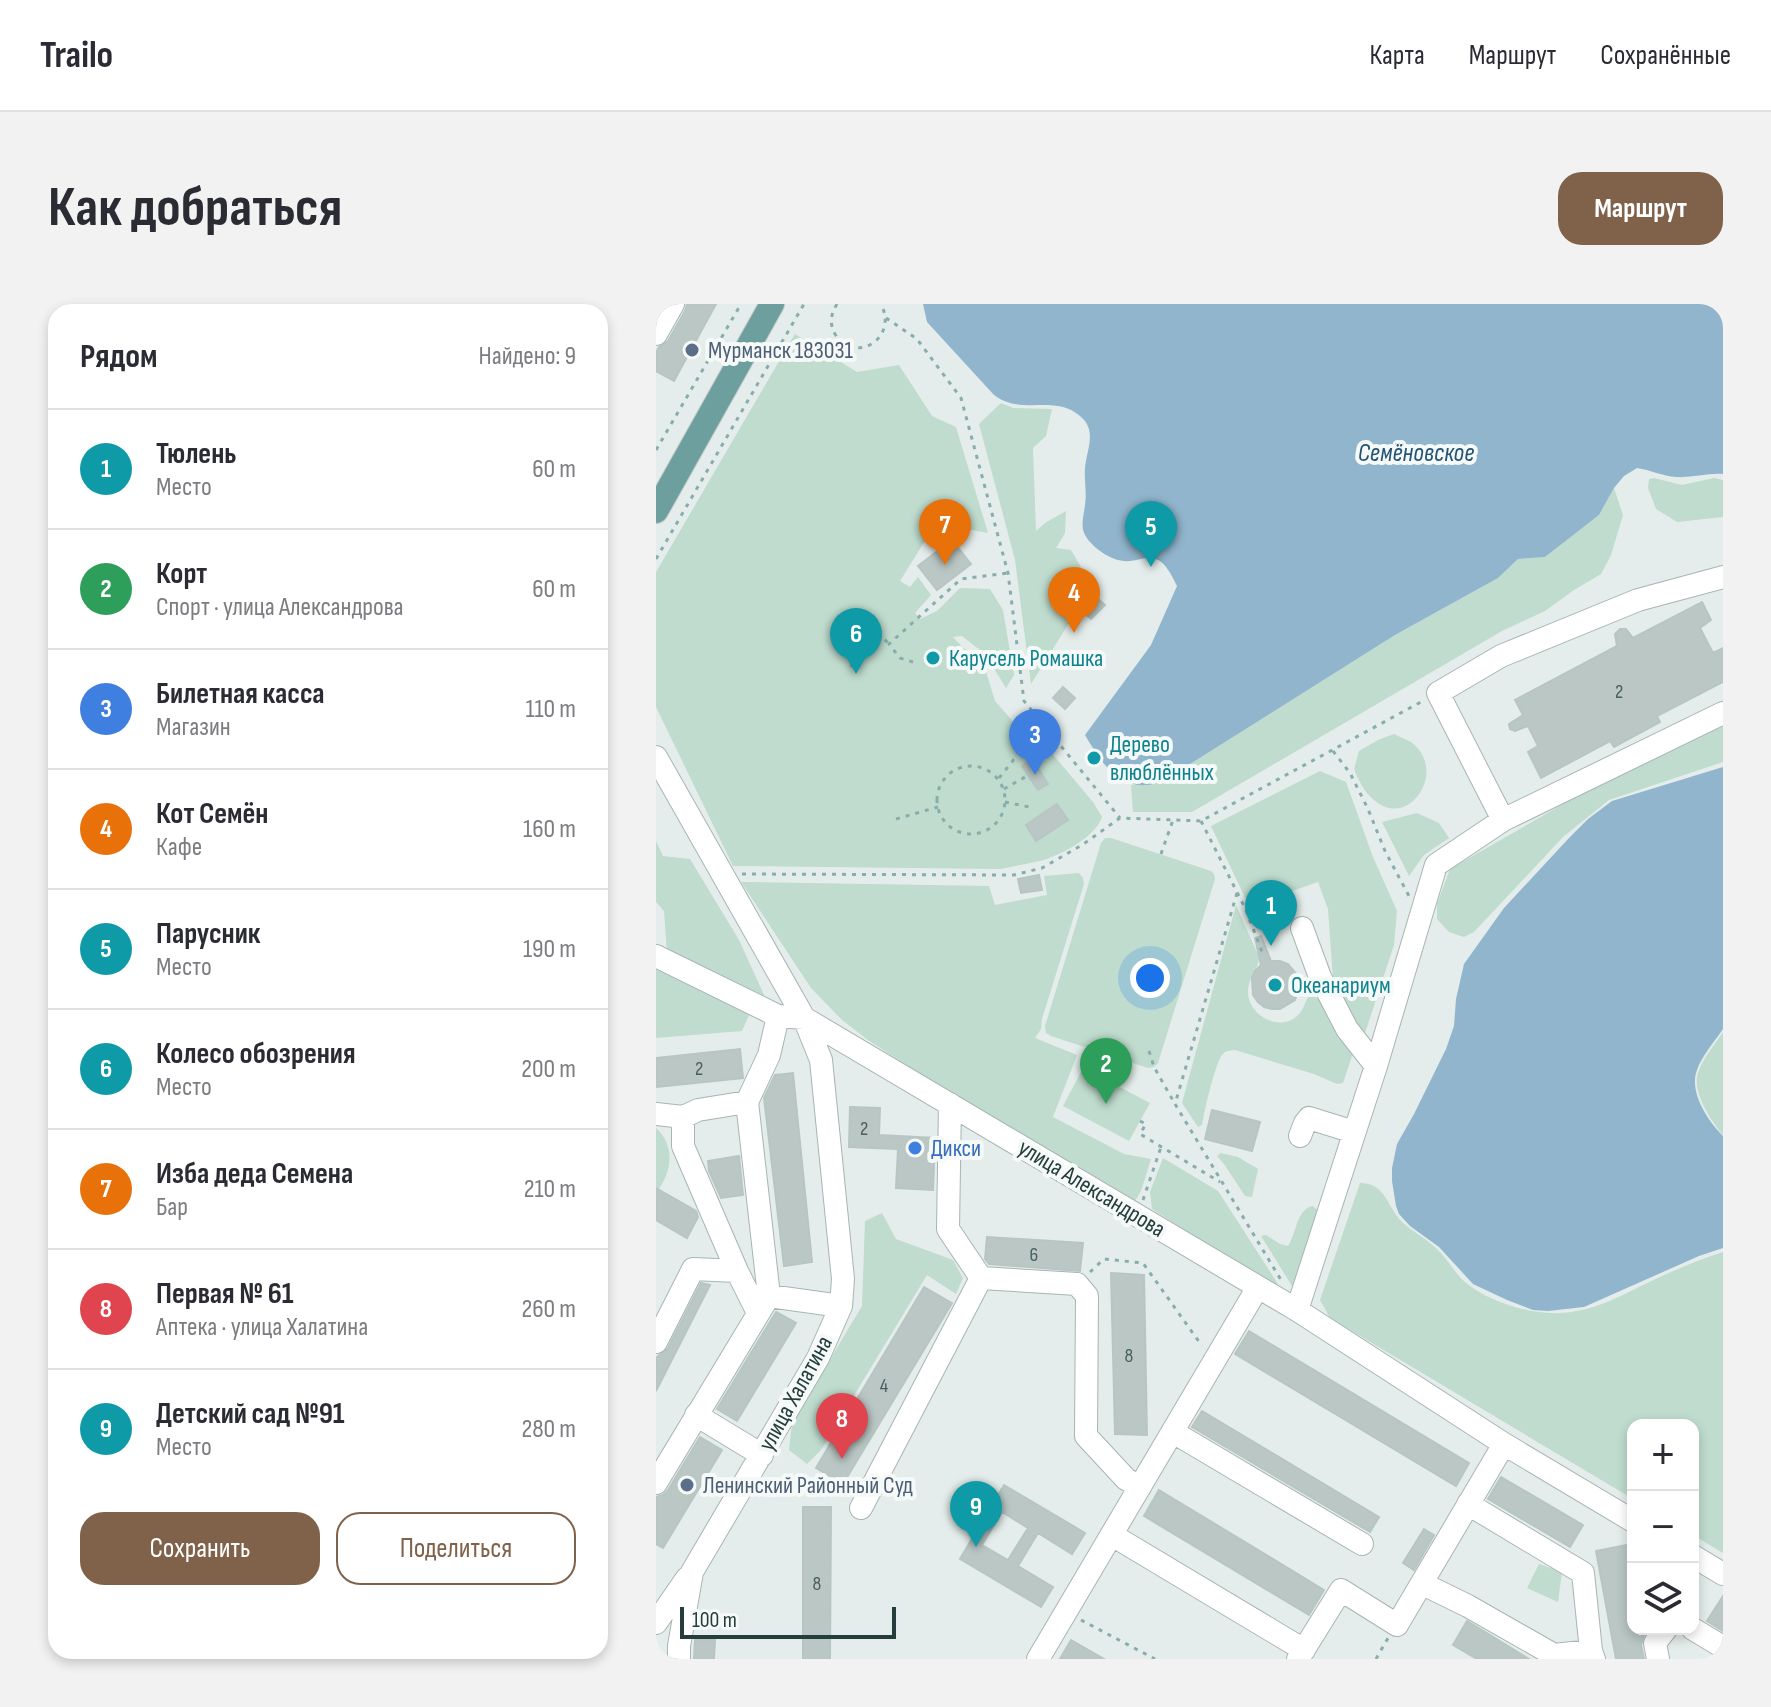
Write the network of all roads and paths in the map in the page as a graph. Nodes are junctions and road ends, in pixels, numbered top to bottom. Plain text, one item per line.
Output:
1 (673, 304) edge
2 (741, 304) edge
3 (772, 304) edge
4 (804, 304) edge
5 (837, 304) edge
6 (881, 304) edge
7 (887, 304) edge
8 (884, 309) junction
9 (886, 318) junction
10 (656, 334) edge
11 (656, 450) edge
12 (656, 511) edge
13 (656, 559) edge
14 (1008, 573) junction
15 (1723, 577) edge
16 (871, 625) dead end
17 (880, 635) junction
18 (889, 644) junction
19 (913, 662) dead end
20 (851, 667) dead end
21 (1438, 693) junction
22 (1723, 713) edge
23 (1039, 719) junction
24 (1332, 750) junction
25 (656, 757) edge
26 (1025, 777) dead end
27 (999, 778) junction
28 (1004, 789) junction
29 (1005, 802) junction
30 (938, 807) junction
31 (1034, 808) dead end
32 (1120, 818) junction
33 (896, 819) dead end
34 (1173, 820) junction
35 (1503, 820) junction
36 (1201, 821) junction
37 (1161, 854) dead end
38 (735, 874) dead end
39 (1237, 893) junction
40 (1420, 917) junction
41 (1302, 928) dead end
42 (656, 956) edge
43 (1264, 957) dead end
44 (778, 1016) junction
45 (804, 1018) junction
46 (1149, 1051) dead end
47 (1376, 1066) junction
48 (747, 1102) junction
49 (950, 1104) junction
50 (1175, 1104) junction
51 (656, 1114) edge
52 (683, 1117) junction
53 (1140, 1121) dead end
54 (1354, 1132) junction
55 (1300, 1136) dead end
56 (1161, 1147) junction
57 (1223, 1184) junction
58 (1136, 1214) junction
59 (737, 1271) junction
60 (981, 1278) junction
61 (1077, 1284) junction
62 (1258, 1287) junction
63 (763, 1305) junction
64 (1288, 1305) junction
65 (841, 1306) junction
66 (656, 1342) edge
67 (1214, 1362) junction
68 (696, 1415) junction
69 (1173, 1432) junction
70 (1504, 1444) junction
71 (762, 1455) junction
72 (656, 1483) edge
73 (1140, 1487) junction
74 (1468, 1504) junction
75 (861, 1508) dead end
76 (1627, 1517) edge
77 (1112, 1535) junction
78 (1362, 1544) dead end
79 (1699, 1560) edge
80 (692, 1572) junction
81 (1723, 1574) edge
82 (1423, 1584) junction
83 (1066, 1612) junction
84 (656, 1623) edge
85 (1397, 1625) junction
86 (1699, 1633) edge
87 (1661, 1635) edge
88 (1723, 1647) edge
89 (1301, 1654) edge
90 (1592, 1655) edge
91 (679, 1659) edge
92 (1038, 1659) edge
93 (1155, 1659) edge
94 (1376, 1659) edge
95 (1658, 1659) edge

1 - 10 street
2 - 11 path
3 - 12 main road
4 - 13 path
5 - 9 path
6 - 8 path
7 - 8 path
8 - 9 path
9 - 14 path
14 - 18 path
14 - 23 path
15 - 21 street
16 - 17 path
17 - 18 path
17 - 20 path
18 - 19 path
21 - 24 path
21 - 35 street
22 - 35 street
23 - 27 path
23 - 32 path
24 - 36 path
24 - 40 path
25 - 45 street, улица Александрова
26 - 28 path
27 - 28 path
27 - 30 path
28 - 29 path
29 - 30 path
29 - 31 path
30 - 33 path
32 - 34 path
32 - 38 path
34 - 36 path
34 - 37 path
35 - 40 street
36 - 39 path
39 - 43 path
39 - 50 path
40 - 47 street
41 - 47 street
42 - 44 street
44 - 45 street
44 - 48 street
45 - 49 street, улица Александрова
45 - 65 street, улица Халатина
46 - 50 path
47 - 54 street
48 - 52 street
48 - 63 street
49 - 58 street, улица Александрова
49 - 60 street
50 - 57 path
51 - 52 street
52 - 59 street
53 - 56 path
54 - 55 street
54 - 64 street
56 - 57 path
56 - 58 path
57 - 64 path
58 - 62 street, улица Александрова
59 - 63 street
59 - 66 street
60 - 61 street
60 - 75 street
61 - 67 path
61 - 73 street
62 - 64 street, улица Александрова
62 - 67 street
63 - 65 street
63 - 68 street
64 - 70 street, улица Александрова
65 - 71 street, улица Халатина
67 - 69 street
68 - 71 street
68 - 72 street
69 - 73 street
69 - 78 street
70 - 74 street
70 - 76 street, улица Александрова
71 - 80 street, улица Халатина
73 - 77 street
74 - 82 street
74 - 90 street
77 - 83 street
77 - 89 street
79 - 81 street
80 - 84 street
80 - 91 street, улица Халатина
82 - 85 street
82 - 90 street
83 - 92 street
83 - 93 path
85 - 89 street
85 - 94 path
86 - 88 street
87 - 95 street

